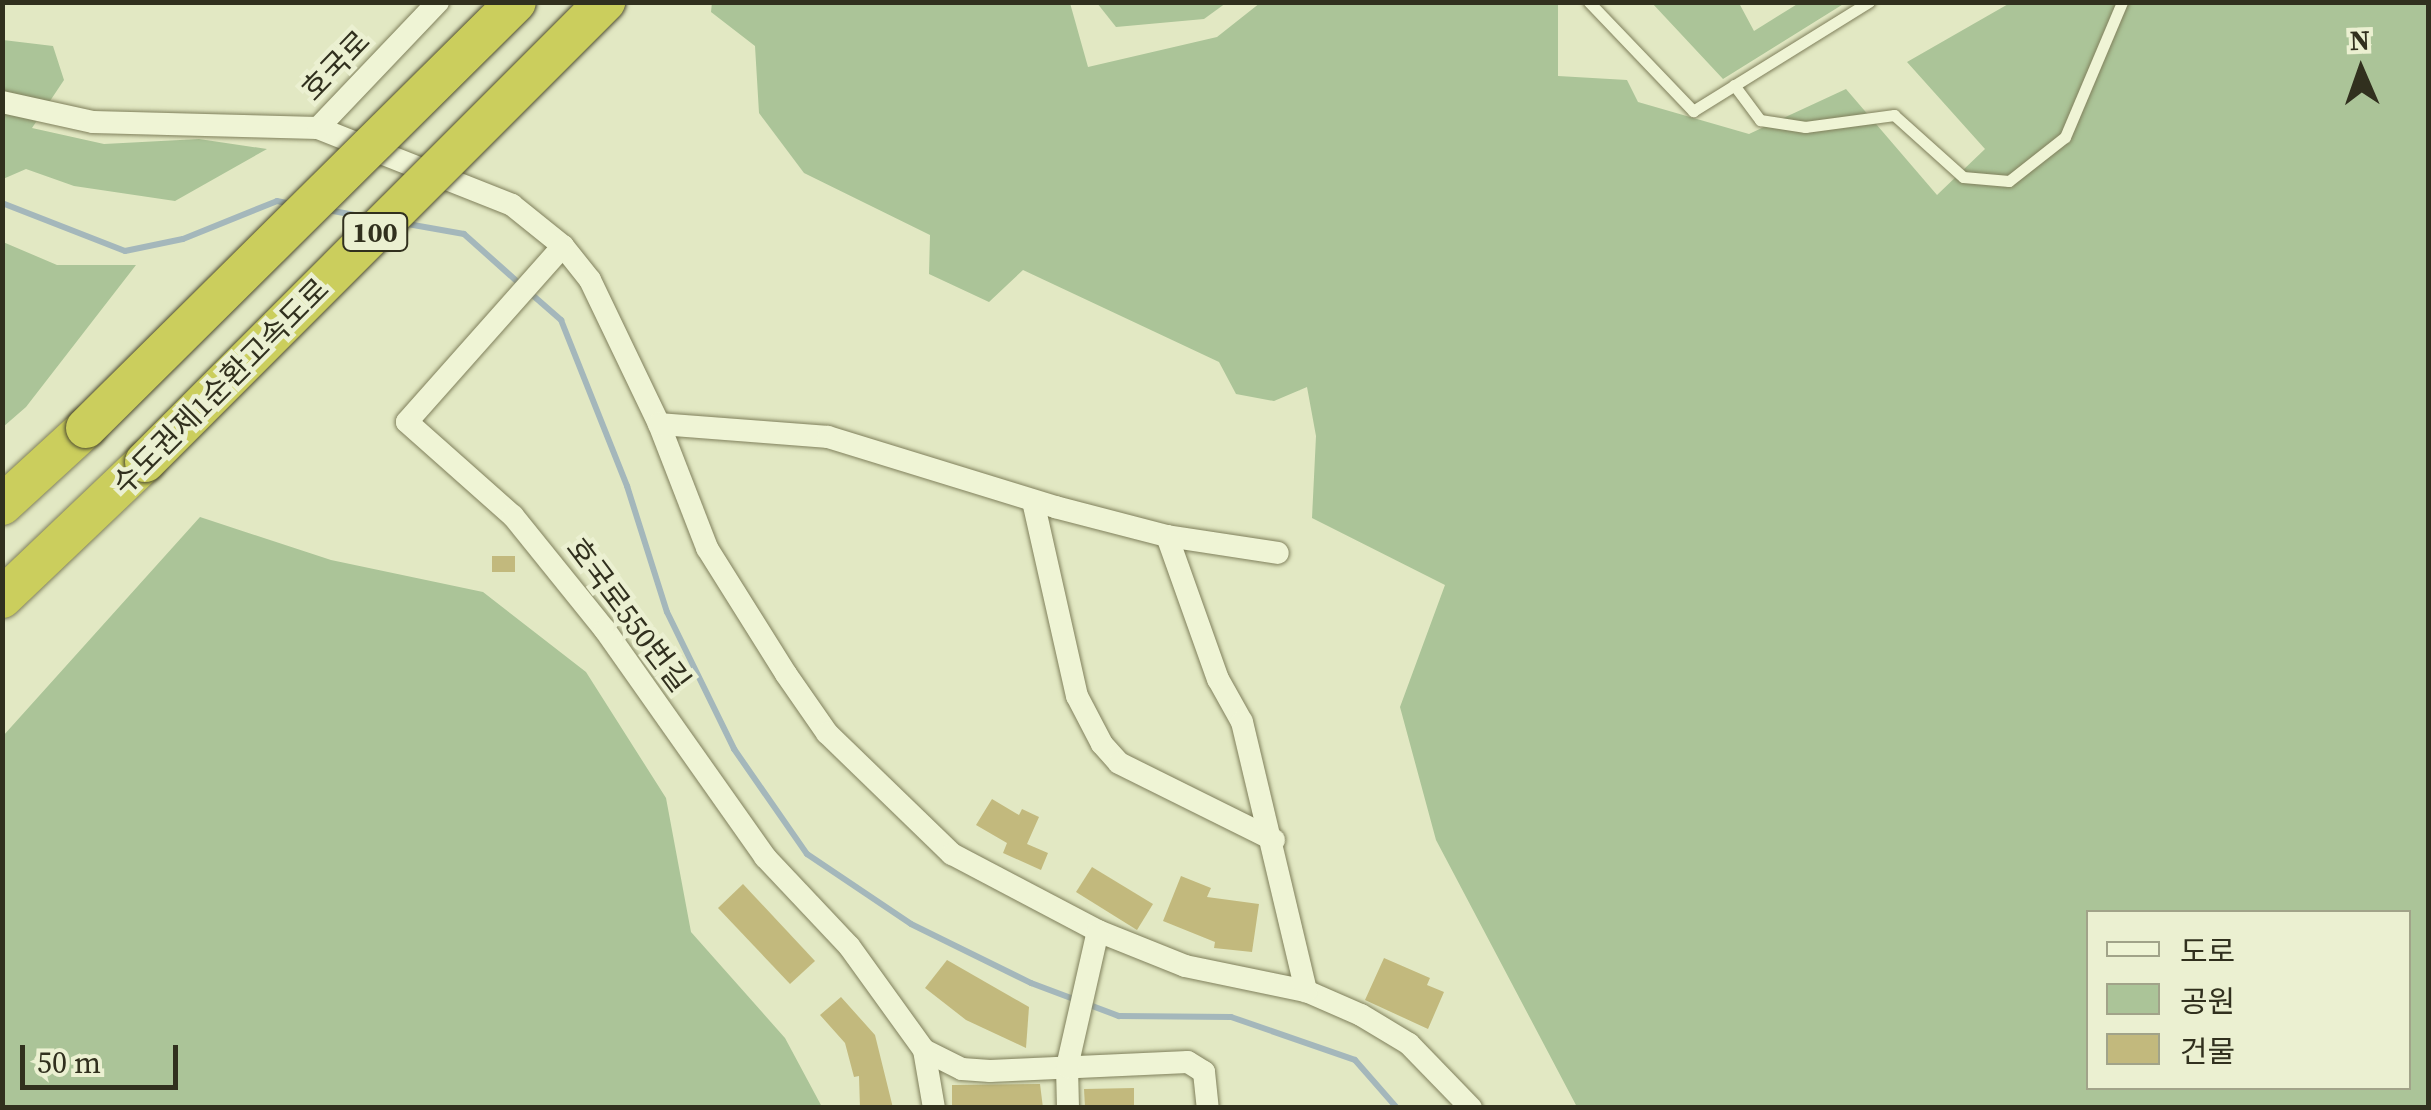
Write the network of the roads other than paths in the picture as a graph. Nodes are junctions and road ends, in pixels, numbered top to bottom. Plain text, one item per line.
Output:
1 (438, 2) edge
2 (516, 2) edge
3 (605, 2) edge
4 (1589, 2) edge
5 (1869, 2) edge
6 (2122, 2) edge
7 (1734, 86) junction
8 (2, 102) edge
9 (318, 128) junction
10 (563, 246) junction
11 (660, 424) junction
12 (1033, 500) junction
13 (2, 505) edge
14 (1167, 536) junction
15 (1278, 553) dead end
16 (5, 598) edge
17 (1274, 840) junction
18 (1094, 941) junction
19 (1306, 991) junction
20 (924, 1050) junction
21 (1069, 1057) junction
22 (934, 1108) edge
23 (1068, 1108) edge
24 (1208, 1108) edge
25 (1470, 1108) edge

1 - 9 street, 호국로
2 - 13 highway, 100, bridge
3 - 16 highway, 수도권제1순환고속도로 / 100, bridge
4 - 7 lane
5 - 7 lane
6 - 7 lane
8 - 9 street
9 - 10 street
10 - 11 street
10 - 20 street, 호국로550번길
11 - 12 street
11 - 18 street
12 - 14 street
12 - 17 street
14 - 15 street
14 - 17 street
17 - 19 street
18 - 19 street
18 - 21 street
19 - 25 street
20 - 21 street
20 - 22 street, 호국로550번길
21 - 23 street
21 - 24 street

